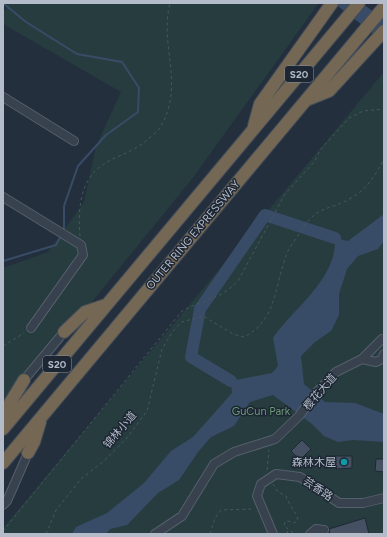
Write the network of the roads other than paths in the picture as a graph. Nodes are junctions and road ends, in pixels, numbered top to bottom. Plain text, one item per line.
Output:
1 (332, 3) edge
2 (359, 3) edge
3 (377, 3) edge
4 (384, 8) edge
5 (384, 31) edge
6 (3, 97) edge
7 (306, 100) junction
8 (254, 129) junction
9 (74, 141) dead end
10 (3, 197) edge
11 (107, 305) junction
12 (32, 328) road end
13 (64, 332) joint
14 (383, 340) edge
15 (383, 358) edge
16 (362, 359) junction
17 (24, 380) joint
18 (42, 417) junction
19 (5, 427) edge
20 (28, 453) joint
21 (3, 463) edge
22 (384, 498) edge
23 (3, 505) edge
24 (324, 530) dead end
25 (155, 534) edge
26 (274, 534) edge
27 (310, 534) edge

1 - 8 highway
2 - 8 highway, OUTER RING EXPRESSWAY / S20
3 - 4 street
4 - 7 highway, OUTER RING EXPRESSWAY / S20, bridge
5 - 7 highway
6 - 9 street
7 - 18 highway, OUTER RING EXPRESSWAY / S20
8 - 11 highway, OUTER RING EXPRESSWAY / S20
10 - 12 street
11 - 13 highway
11 - 19 highway, OUTER RING EXPRESSWAY / S20
13 - 17 street
14 - 16 street
15 - 16 street, 樱花大道
16 - 25 street, 樱花大道
17 - 19 highway
18 - 20 highway
18 - 21 highway, OUTER RING EXPRESSWAY / S20
20 - 23 street
22 - 26 street, 芸香路
24 - 27 street

